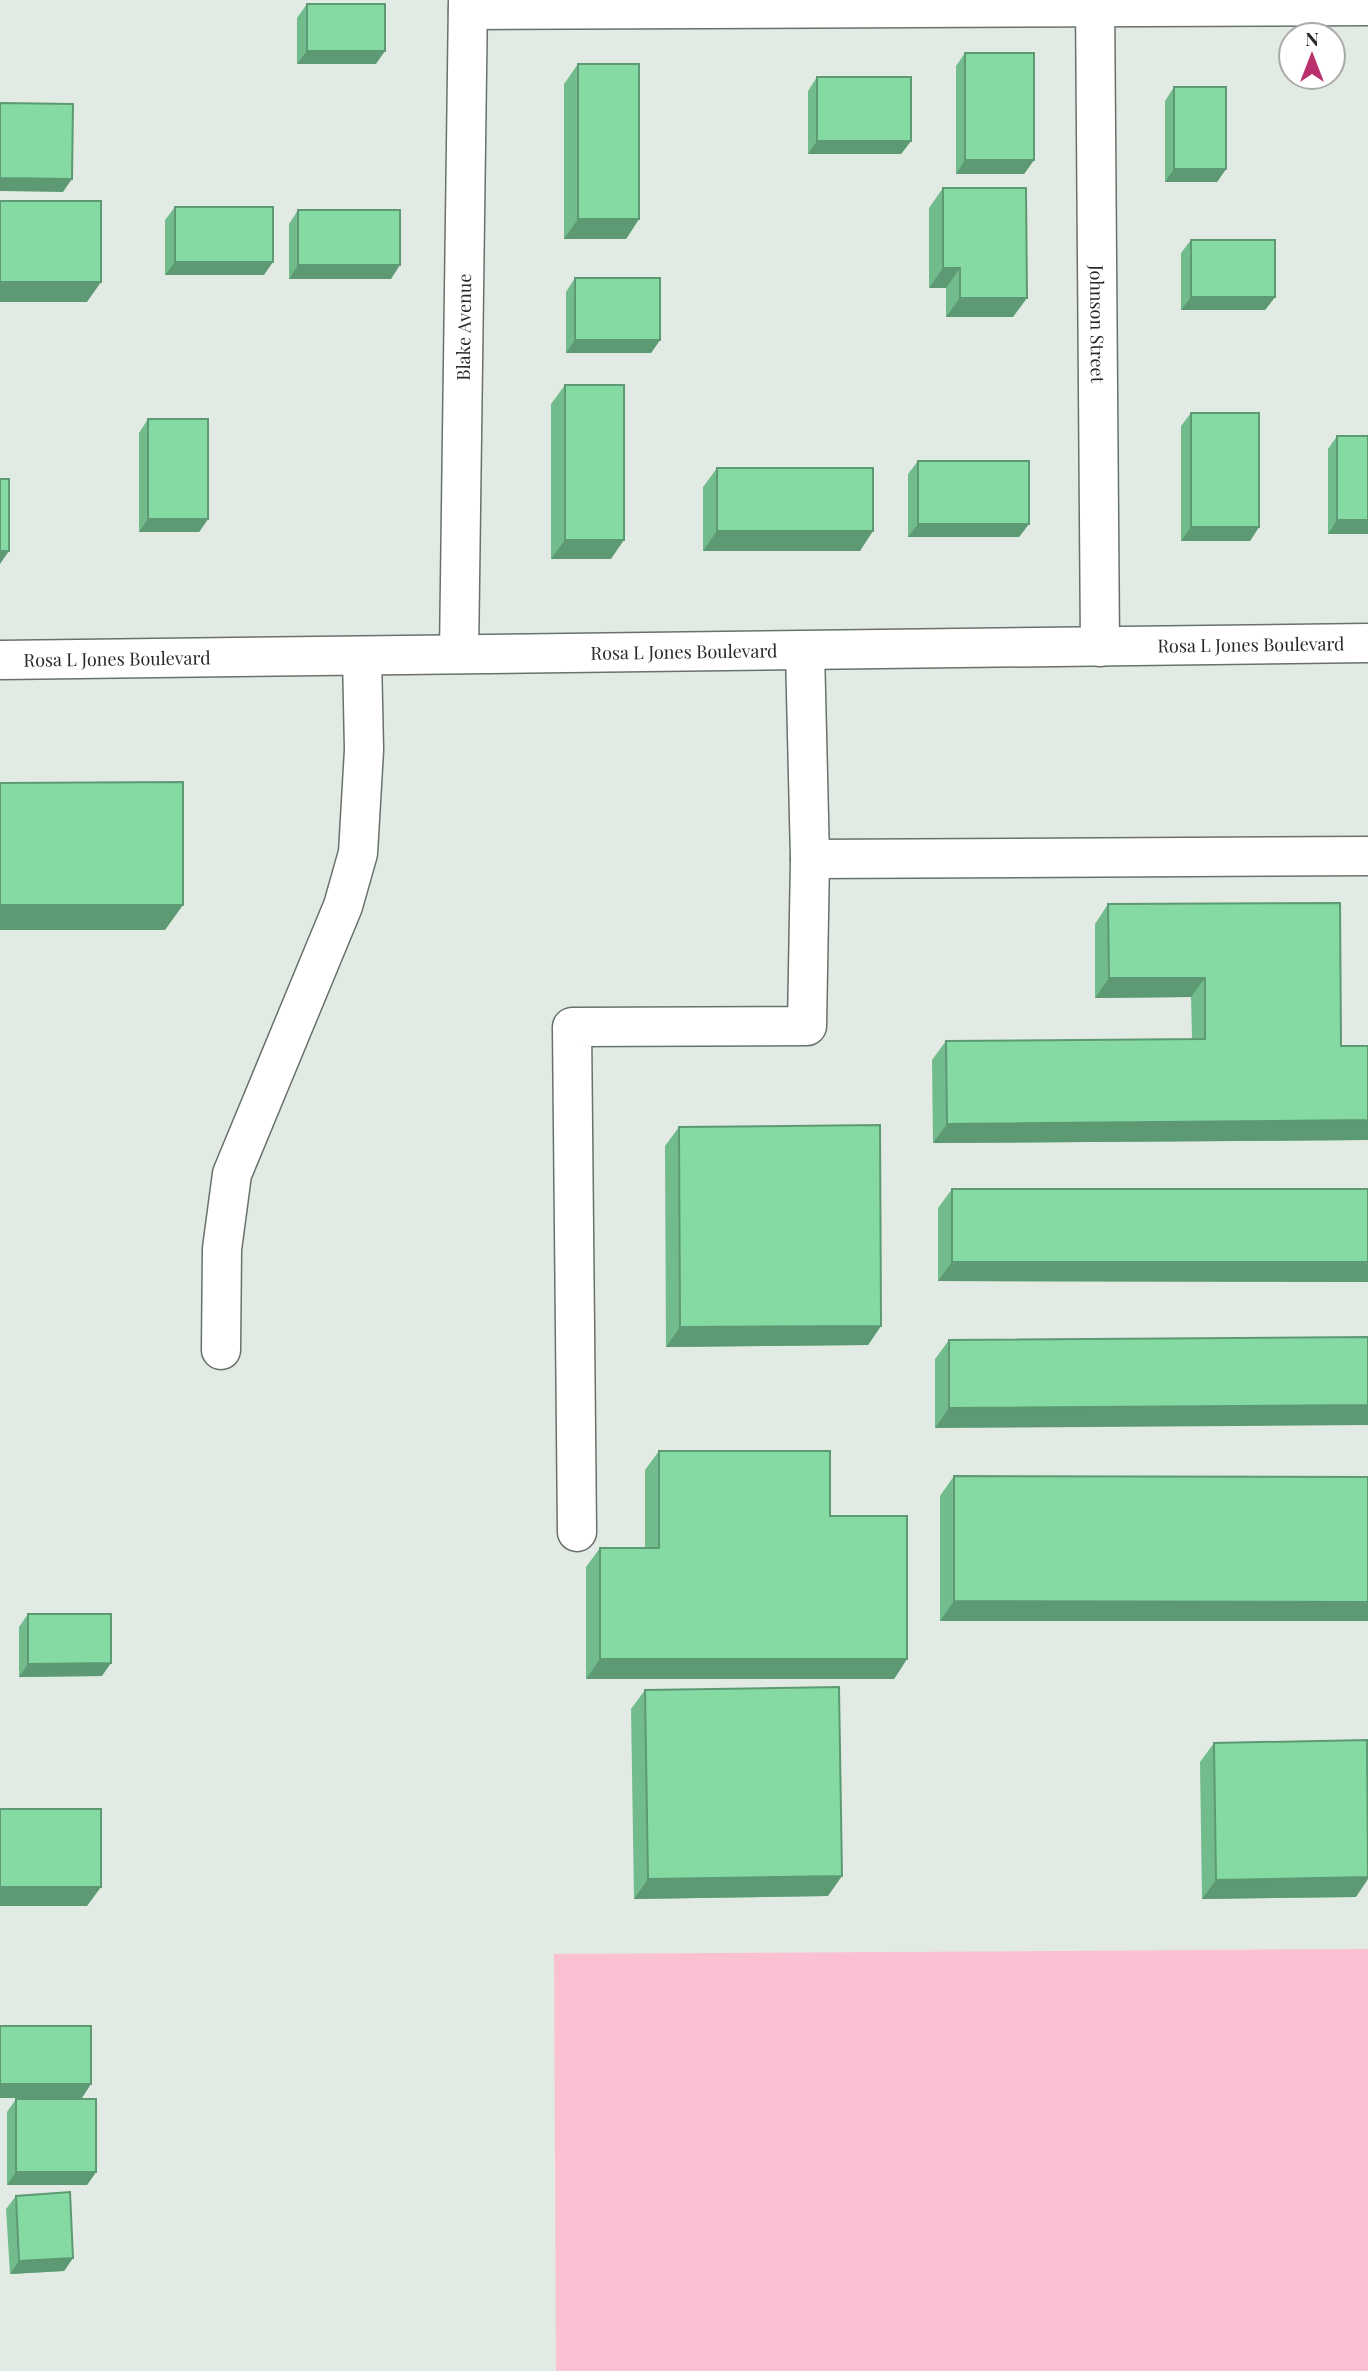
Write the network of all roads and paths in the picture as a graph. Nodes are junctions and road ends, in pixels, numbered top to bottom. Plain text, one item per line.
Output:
1 (1095, 3) edge
2 (468, 5) edge
3 (1368, 6) edge
4 (1368, 643) edge
5 (1100, 647) junction
6 (805, 651) junction
7 (459, 654) junction
8 (362, 656) junction
9 (0, 660) edge
10 (1368, 856) edge
11 (810, 859) junction
12 (221, 1350) dead end
13 (577, 1532) dead end

1 - 2 street
1 - 3 street
1 - 5 street, Johnson Street
2 - 7 street, Blake Avenue
4 - 5 street, Rosa L Jones Boulevard
5 - 6 street, Rosa L Jones Boulevard
6 - 7 street, Rosa L Jones Boulevard
6 - 11 street
7 - 8 street, Rosa L Jones Boulevard
8 - 9 street, Rosa L Jones Boulevard
8 - 12 street
10 - 11 street
11 - 13 street

